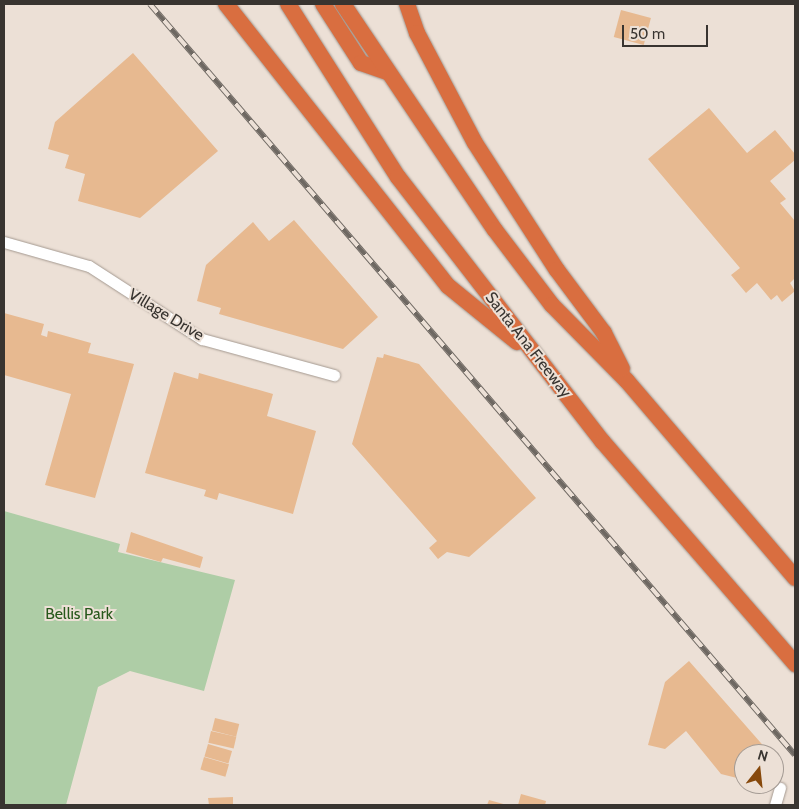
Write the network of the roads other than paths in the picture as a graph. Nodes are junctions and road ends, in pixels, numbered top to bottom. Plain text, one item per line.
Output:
1 (226, 4) edge
2 (288, 4) edge
3 (323, 4) edge
4 (343, 4) edge
5 (408, 4) edge
6 (387, 72) junction
7 (4, 242) edge
8 (538, 359) junction
9 (334, 375) dead end
10 (627, 381) junction
11 (795, 578) edge
12 (795, 664) edge

1 - 8 highway
2 - 8 highway, Santa Ana Freeway
3 - 6 highway
4 - 6 highway
5 - 10 highway
6 - 10 highway
7 - 9 street, Village Drive
8 - 12 highway, Santa Ana Freeway
10 - 11 highway

